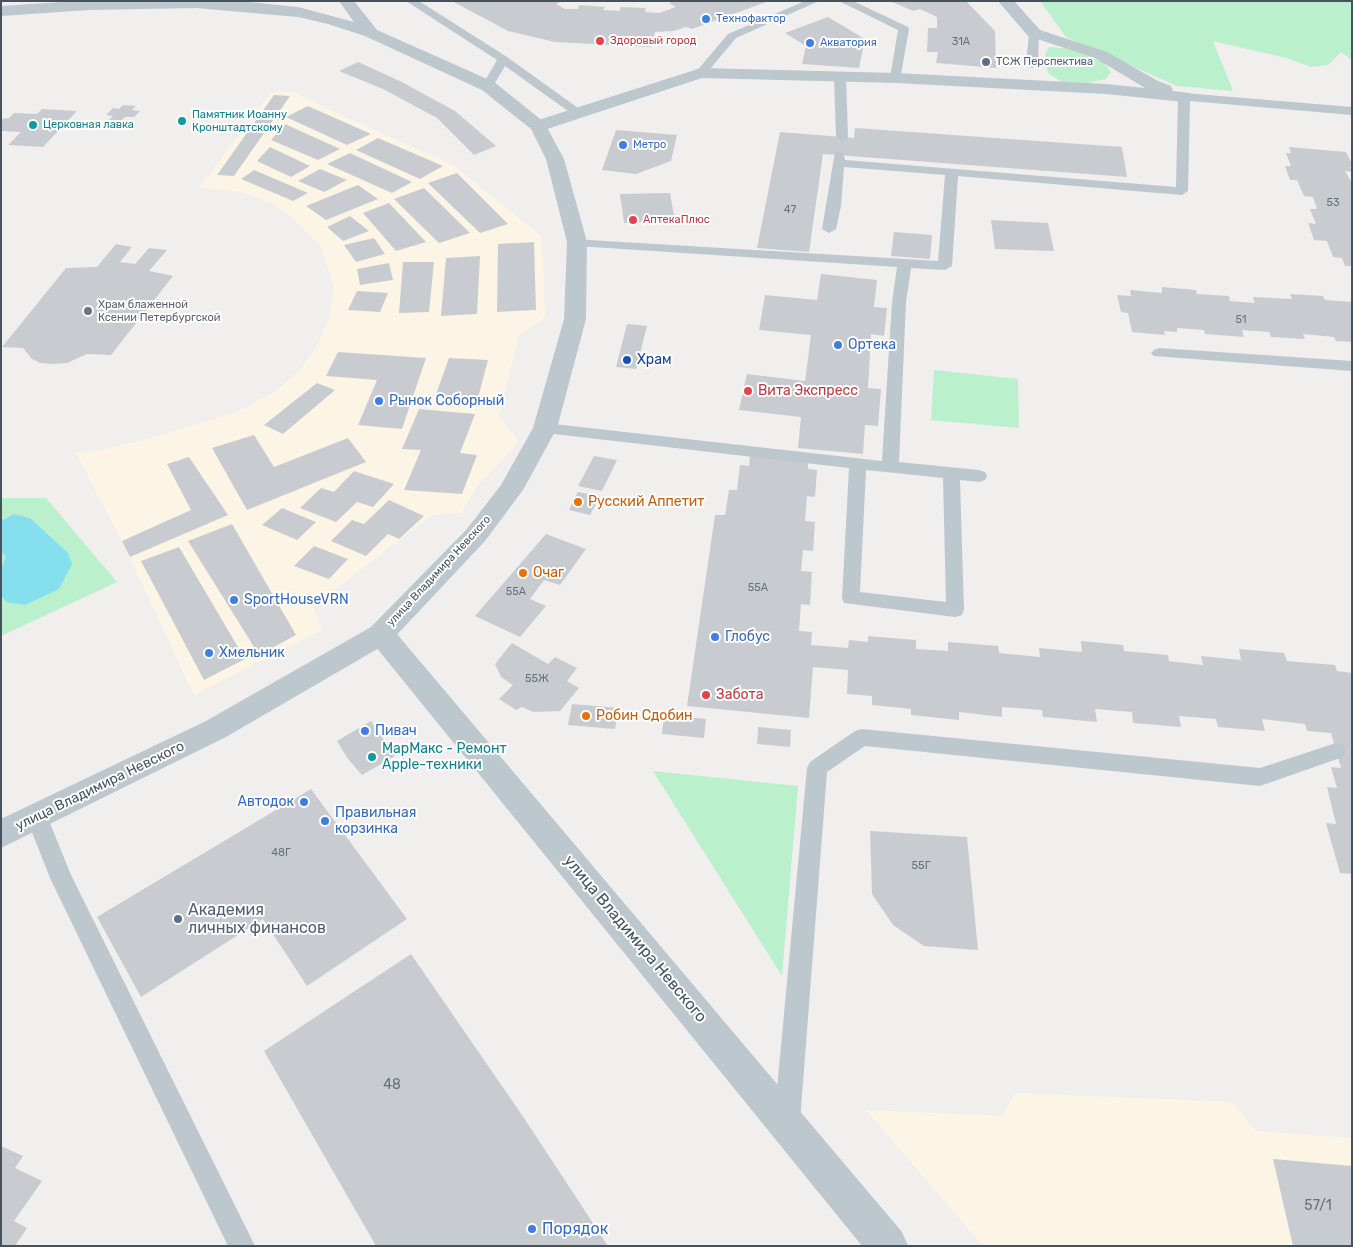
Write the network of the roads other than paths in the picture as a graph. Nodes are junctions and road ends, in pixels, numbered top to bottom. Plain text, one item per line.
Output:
1 (346, 1) edge
2 (410, 1) edge
3 (814, 1) edge
4 (844, 1) edge
5 (1005, 1) edge
6 (238, 3) edge
7 (1, 12) edge
8 (371, 32) junction
9 (1034, 32) junction
10 (503, 58) junction
11 (1032, 65) dead end
12 (701, 73) junction
13 (1134, 73) junction
14 (840, 78) junction
15 (896, 78) junction
16 (488, 86) junction
17 (1106, 89) junction
18 (1184, 97) junction
19 (1352, 110) edge
20 (578, 113) junction
21 (538, 126) junction
22 (842, 137) dead end
23 (952, 173) junction
24 (829, 229) dead end
25 (577, 242) junction
26 (904, 264) junction
27 (1159, 354) dead end
28 (1352, 366) edge
29 (545, 428) junction
30 (858, 463) junction
31 (890, 467) junction
32 (951, 473) junction
33 (979, 476) dead end
34 (381, 634) junction
35 (1336, 751) dead end
36 (37, 817) junction
37 (1, 834) edge
38 (787, 1122) junction
39 (242, 1246) edge
40 (888, 1246) edge

1 - 8 street, улица Владимира Невского
2 - 10 lane
3 - 12 lane
4 - 15 lane
5 - 9 street
6 - 7 street, улица Владимира Невского
6 - 8 street, улица Владимира Невского
8 - 16 street, улица Владимира Невского
9 - 11 lane
9 - 13 street
10 - 16 lane
10 - 20 lane
12 - 14 street
12 - 20 street
13 - 17 street
13 - 18 street
14 - 15 street
14 - 22 lane
15 - 17 street
16 - 21 street, улица Владимира Невского
17 - 18 street
18 - 19 lane
18 - 23 lane
20 - 21 street
21 - 25 street, улица Владимира Невского
23 - 24 lane
23 - 26 lane
25 - 26 lane
25 - 29 street, улица Владимира Невского
26 - 31 lane
27 - 28 lane
29 - 30 lane
29 - 34 street, улица Владимира Невского
30 - 31 lane
30 - 32 lane
31 - 32 lane
32 - 33 lane
34 - 36 street, улица Владимира Невского
34 - 38 street, улица Владимира Невского
35 - 38 lane
36 - 37 street, улица Владимира Невского
36 - 39 lane
38 - 40 street, улица Владимира Невского

